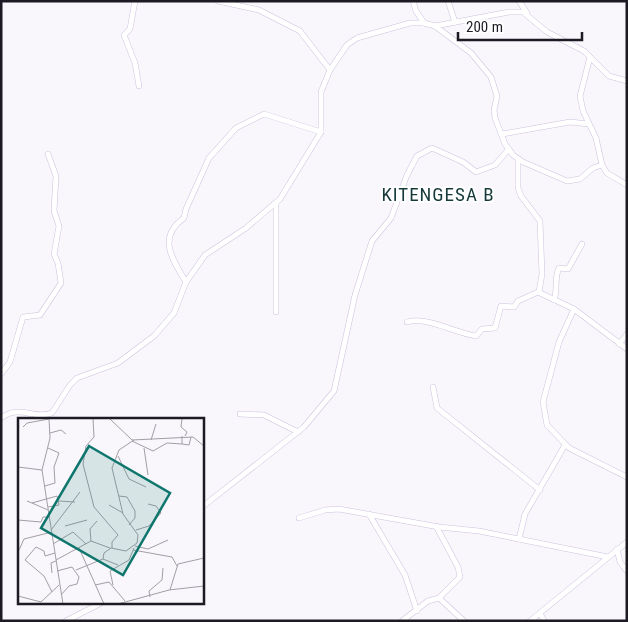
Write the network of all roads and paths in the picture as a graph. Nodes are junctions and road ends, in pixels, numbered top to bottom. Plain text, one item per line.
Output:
1 (135, 1) edge
2 (218, 1) edge
3 (414, 1) edge
4 (448, 1) edge
5 (519, 1) edge
6 (527, 14) junction
7 (424, 22) junction
8 (455, 22) junction
9 (435, 26) junction
10 (590, 57) junction
11 (330, 70) junction
12 (627, 81) edge
13 (139, 86) dead end
14 (589, 124) junction
15 (321, 132) junction
16 (502, 134) junction
17 (508, 150) junction
18 (48, 154) dead end
19 (518, 159) junction
20 (602, 166) junction
21 (627, 185) edge
22 (276, 204) junction
23 (582, 244) dead end
24 (186, 282) junction
25 (539, 292) junction
26 (554, 300) junction
27 (574, 309) junction
28 (276, 312) dead end
29 (407, 322) dead end
30 (627, 334) edge
31 (619, 344) junction
32 (627, 349) edge
33 (1, 374) edge
34 (433, 387) dead end
35 (240, 414) dead end
36 (1, 418) edge
37 (298, 432) junction
38 (565, 445) junction
39 (627, 477) edge
40 (540, 490) junction
41 (204, 505) edge
42 (369, 514) junction
43 (299, 518) dead end
44 (436, 526) junction
45 (519, 539) junction
46 (627, 542) edge
47 (617, 549) junction
48 (608, 557) junction
49 (627, 571) edge
50 (439, 598) junction
51 (100, 604) edge
52 (417, 610) junction
53 (540, 613) junction
54 (66, 621) edge
55 (402, 621) edge
56 (464, 621) edge
57 (530, 621) edge
58 (544, 621) edge

1 - 13 street
2 - 11 street
3 - 7 street
4 - 8 street
5 - 6 street
6 - 8 street
6 - 10 street
7 - 9 street
7 - 11 street
8 - 9 street
9 - 16 street
10 - 12 street
10 - 14 street
11 - 15 street
14 - 16 street
14 - 20 street
15 - 22 street
15 - 24 street
16 - 17 street
17 - 19 street
17 - 37 street
18 - 33 street
19 - 20 street
19 - 25 street
20 - 21 street
22 - 24 street
22 - 28 street
23 - 26 street
24 - 36 street
25 - 26 street
25 - 29 street
26 - 27 street
27 - 31 street
27 - 38 street
30 - 31 street
31 - 32 street
34 - 40 street
35 - 37 street
37 - 41 street
38 - 39 street
38 - 40 street
40 - 45 street
42 - 43 street
42 - 44 street
42 - 52 street
44 - 45 street
44 - 50 street
45 - 48 street
46 - 47 street
47 - 48 street
47 - 49 street
48 - 53 street
50 - 52 street
50 - 56 street
51 - 54 street
52 - 55 street
53 - 57 street
53 - 58 street

